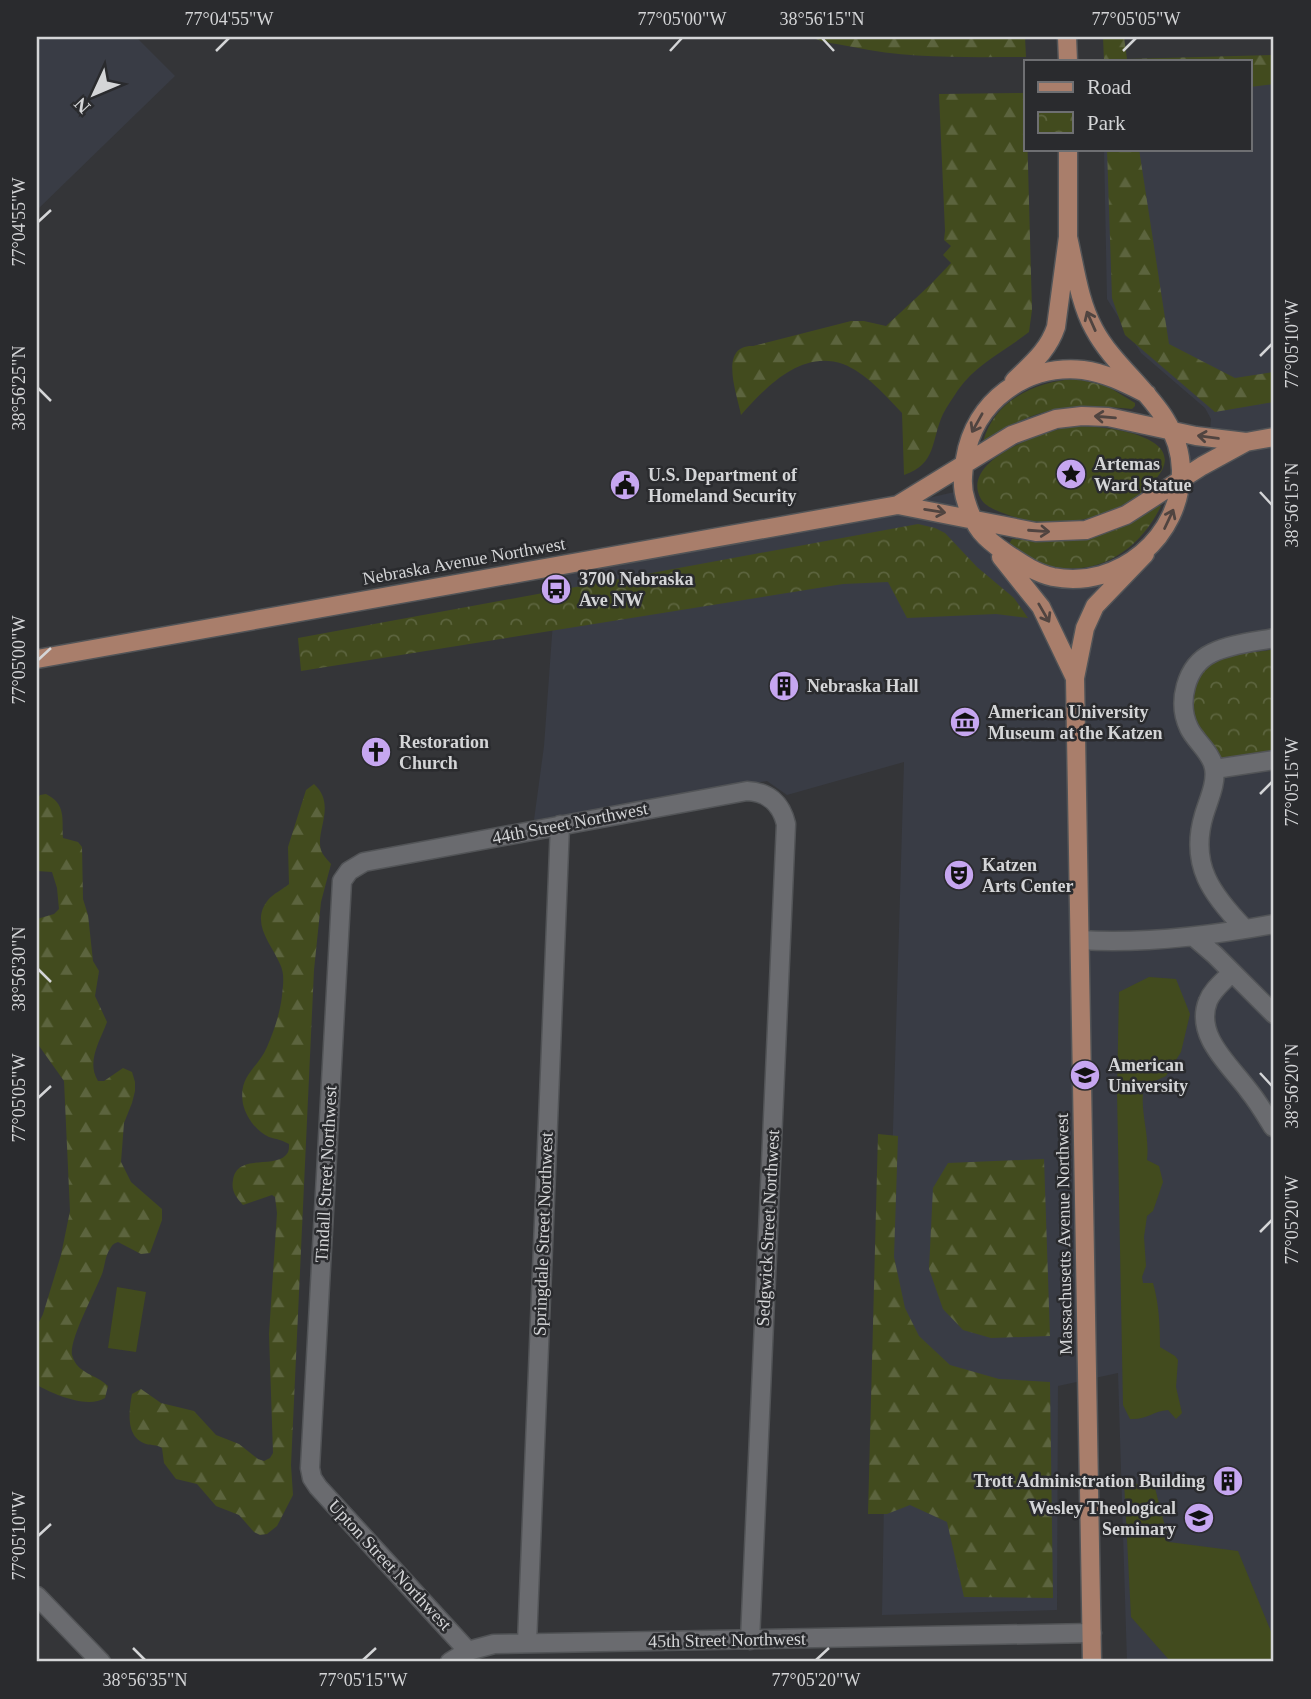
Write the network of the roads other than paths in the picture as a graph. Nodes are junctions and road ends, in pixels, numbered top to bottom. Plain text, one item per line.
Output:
1 (1068, 37) edge
2 (1068, 60) edge
3 (1068, 150) edge
4 (1068, 237) junction
5 (1005, 389) junction
6 (1147, 394) junction
7 (1171, 430) junction
8 (1274, 437) edge
9 (1246, 442) junction
10 (964, 466) junction
11 (1181, 479) junction
12 (898, 505) junction
13 (972, 518) junction
14 (987, 541) junction
15 (1144, 554) junction
16 (1274, 639) edge
17 (37, 659) edge
18 (1075, 678) junction
19 (1274, 760) edge
20 (1215, 769) junction
21 (784, 816) joint
22 (560, 825) junction
23 (349, 871) joint
24 (1274, 924) edge
25 (1245, 929) junction
26 (1194, 937) junction
27 (1080, 940) junction
28 (1232, 972) junction
29 (1274, 1014) edge
30 (1273, 1127) edge
31 (312, 1478) joint
32 (37, 1596) edge
33 (1092, 1633) junction
34 (750, 1640) junction
35 (527, 1643) junction
36 (468, 1651) junction
37 (101, 1662) edge
38 (450, 1662) edge
39 (1092, 1662) edge

1 - 2 main road
3 - 4 main road
4 - 5 main road
6 -> 4 main road
5 - 6 main road
5 -> 10 main road, Massachusetts Avenue Northwest
6 - 7 main road
9 -> 7 main road
7 -> 10 main road, Nebraska Avenue Northwest
7 - 11 main road
8 - 9 main road
9 - 11 main road
10 - 12 main road, Nebraska Avenue Northwest
10 - 13 main road, Massachusetts Avenue Northwest
13 -> 11 main road, Nebraska Avenue Northwest
15 -> 11 main road, Massachusetts Avenue Northwest
12 -> 13 main road, Nebraska Avenue Northwest
12 - 17 main road, Nebraska Avenue Northwest
13 - 14 main road, Massachusetts Avenue Northwest
14 - 15 main road
14 -> 18 main road, Massachusetts Avenue Northwest
15 - 18 main road, Massachusetts Avenue Northwest
16 - 20 street
18 - 27 main road, Massachusetts Avenue Northwest
19 - 20 street
20 - 25 street
21 - 22 street, 44th Street Northwest
21 - 34 street, Sedgwick Street Northwest
22 - 23 street, 44th Street Northwest
22 - 35 street, Springdale Street Northwest
23 - 31 street, Tindall Street Northwest
24 - 25 street
25 - 26 street
26 - 27 street
26 - 28 street
27 - 33 main road, Massachusetts Avenue Northwest
28 - 29 street
28 - 30 street
31 - 36 street, Upton Street Northwest
32 - 37 street
33 - 34 street, 45th Street Northwest
33 - 39 main road, Massachusetts Avenue Northwest
34 - 35 street, 45th Street Northwest
35 - 36 street, 45th Street Northwest
36 - 38 street, 45th Street Northwest

